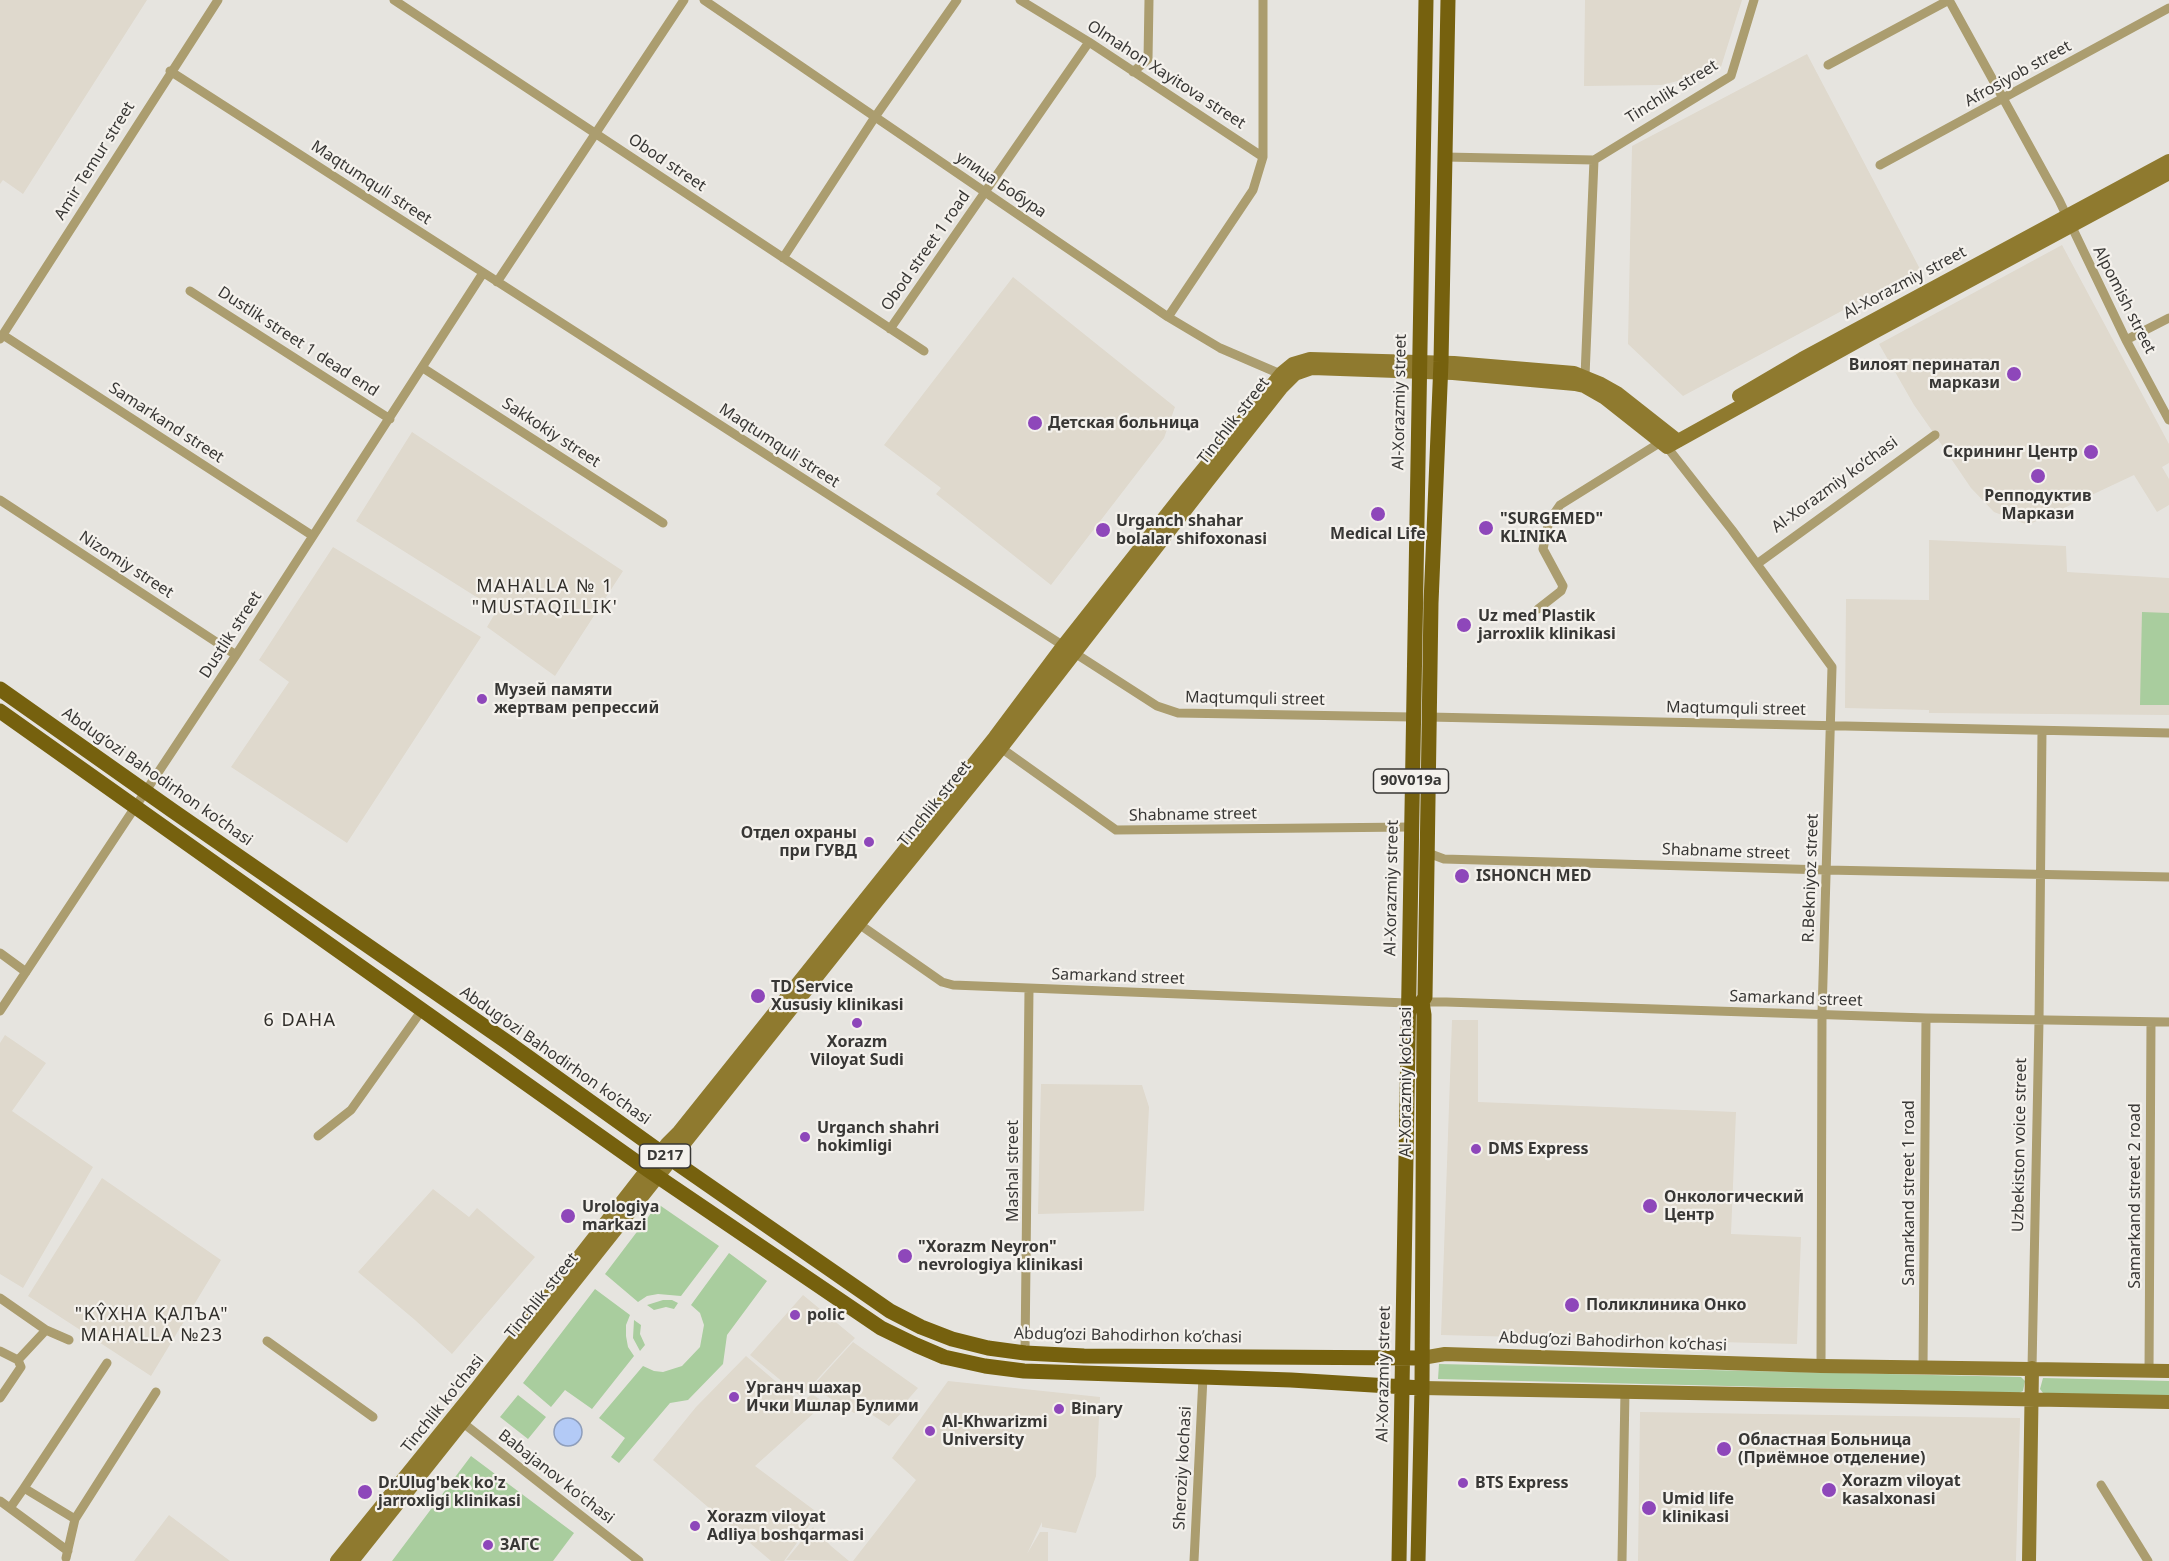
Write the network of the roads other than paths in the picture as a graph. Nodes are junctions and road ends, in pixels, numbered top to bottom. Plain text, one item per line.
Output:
1 (218, 0) edge
2 (394, 0) edge
3 (684, 0) edge
4 (704, 0) edge
5 (957, 0) edge
6 (1020, 0) edge
7 (1149, 0) edge
8 (1263, 0) edge
9 (1426, 0) edge
10 (1448, 0) edge
11 (1754, 0) edge
12 (1949, 0) edge
13 (2169, 9) edge
14 (1089, 42) junction
15 (1828, 65) dead end
16 (170, 71) junction
17 (1133, 72) junction
18 (2002, 100) junction
19 (875, 117) junction
20 (596, 134) junction
21 (1445, 156) junction
22 (1263, 157) junction
23 (1594, 160) junction
24 (2169, 161) edge
25 (1880, 165) dead end
26 (2169, 173) edge
27 (986, 192) junction
28 (2068, 221) junction
29 (783, 258) junction
30 (483, 273) junction
31 (497, 282) junction
32 (190, 291) dead end
33 (1168, 317) junction
34 (2169, 318) edge
35 (890, 329) junction
36 (1, 337) edge
37 (2126, 340) junction
38 (924, 351) dead end
39 (1418, 367) junction
40 (423, 368) junction
41 (1441, 368) junction
42 (1286, 376) junction
43 (1585, 376) junction
44 (390, 419) junction
45 (2169, 420) edge
46 (1935, 435) dead end
47 (1669, 441) junction
48 (0, 500) edge
49 (663, 523) dead end
50 (313, 536) junction
51 (1757, 564) junction
52 (1538, 609) dead end
53 (1068, 650) junction
54 (236, 655) junction
55 (0, 689) edge
56 (0, 711) edge
57 (1412, 717) junction
58 (1429, 717) junction
59 (1831, 726) junction
60 (2042, 730) junction
61 (2169, 733) edge
62 (1001, 748) junction
63 (147, 791) junction
64 (135, 808) junction
65 (1411, 826) junction
66 (1428, 853) junction
67 (1826, 870) junction
68 (2040, 874) junction
69 (2169, 877) edge
70 (854, 920) junction
71 (0, 953) edge
72 (26, 972) junction
73 (1029, 989) junction
74 (1415, 1003) junction
75 (422, 1010) junction
76 (0, 1011) edge
77 (1822, 1014) junction
78 (1926, 1018) junction
79 (2039, 1020) junction
80 (2151, 1022) junction
81 (2169, 1022) edge
82 (318, 1136) dead end
83 (667, 1157) junction
84 (653, 1174) junction
85 (0, 1298) edge
86 (46, 1330) junction
87 (69, 1340) dead end
88 (267, 1341) dead end
89 (0, 1351) edge
90 (1025, 1353) junction
91 (1084, 1356) junction
92 (1422, 1358) junction
93 (1402, 1359) junction
94 (18, 1360) junction
95 (107, 1363) dead end
96 (1821, 1366) junction
97 (1923, 1368) junction
98 (2032, 1368) junction
99 (2149, 1371) junction
100 (2169, 1371) edge
101 (1082, 1373) junction
102 (1203, 1377) junction
103 (1402, 1386) junction
104 (1422, 1388) junction
105 (1625, 1391) junction
106 (156, 1392) dead end
107 (0, 1398) edge
108 (2031, 1398) junction
109 (2169, 1402) edge
110 (373, 1417) dead end
111 (458, 1419) junction
112 (2101, 1485) dead end
113 (24, 1488) junction
114 (0, 1501) edge
115 (10, 1508) junction
116 (75, 1519) junction
117 (67, 1558) edge
118 (337, 1561) edge
119 (352, 1561) edge
120 (639, 1561) edge
121 (1194, 1561) edge
122 (1399, 1561) edge
123 (1418, 1561) edge
124 (1622, 1561) edge
125 (2029, 1561) edge
126 (2148, 1561) edge

1 - 16 street, Amir Temur street
2 - 20 street, Obod street
3 - 20 street
4 - 19 street, улица Бобура
5 - 19 street
6 - 14 street, Olmahon Xayitova street
7 - 17 street
8 - 22 street
9 - 39 main road, Al-Xorazmiy street / 90V019a
10 - 21 main road, 90V019a
11 - 23 street, Tinchlik street
12 - 15 street
12 - 18 street, Alpomish street
13 - 18 street, Afrosiyob street
14 - 17 street, Olmahon Xayitova street
14 - 27 street, Obod street 1 road
16 - 30 street, Maqtumquli street
16 - 36 street, Amir Temur street
17 - 22 street, Olmahon Xayitova street
18 - 25 street, Afrosiyob street
18 - 28 street, Alpomish street
19 - 27 street, улица Бобура
19 - 29 street
20 - 29 street, Obod street
20 - 31 street
21 - 23 street
21 - 41 main road, 90V019a
22 - 33 street
23 - 43 street
24 - 28 main road, Al-Xorazmiy street
26 - 28 main road, Al-Xorazmiy street
27 - 33 street, улица Бобура
27 - 35 street, Obod street 1 road
28 - 37 street, Alpomish street
28 - 47 main road, Al-Xorazmiy street
29 - 35 street, Obod street
30 - 31 street, Maqtumquli street
30 - 40 street, Dustlik street
31 - 53 street, Maqtumquli street
32 - 44 street, Dustlik street 1 dead end
33 - 42 street, улица Бобура
34 - 37 street
35 - 38 street, Obod street
36 - 50 street, Samarkand street
37 - 45 street, Alpomish street
39 - 41 main road, Tinchlik street
39 - 42 main road, Tinchlik street
39 - 57 main road, Al-Xorazmiy street / 90V019a
40 - 44 street, Dustlik street
40 - 49 street, Sakkokiy street
41 - 43 main road, Tinchlik street
41 - 47 main road, Tinchlik street
41 - 58 main road, Al-Xorazmiy ko’chasi / 90V019a
42 - 53 main road, Tinchlik street
43 - 47 main road, Tinchlik street
44 - 50 street, Dustlik street
46 - 51 street, Al-Xorazmiy ko’chasi
47 - 51 street, R.Bekniyoz street
47 - 52 street
48 - 54 street, Nizomiy street
50 - 54 street, Dustlik street
51 - 59 street, R.Bekniyoz street
53 - 57 street, Maqtumquli street
53 - 62 main road, Tinchlik street
53 - 70 main road, Tinchlik street
54 - 63 street, Dustlik street
55 - 63 main road, Abdug’ozi Bahodirhon ko’chasi / D217
56 - 64 main road, D217
57 - 65 main road, Al-Xorazmiy street / 90V019a
58 - 59 street, Maqtumquli street
58 - 66 main road, Al-Xorazmiy ko’chasi / 90V019a
59 - 60 street, Maqtumquli street
59 - 67 street, R.Bekniyoz street
60 - 61 street, Maqtumquli street
60 - 68 street, Uzbekiston voice street
62 - 65 street, Shabname street
62 - 70 main road, Tinchlik street
63 - 64 street, Dustlik street
63 - 83 main road, Abdug’ozi Bahodirhon ko’chasi / D217
64 - 72 street, Dustlik street
64 - 75 main road, D217
65 - 74 main road, Al-Xorazmiy street / 90V019a
66 - 67 street, Shabname street
66 - 74 main road, Al-Xorazmiy ko’chasi / 90V019a
67 - 68 street, Shabname street
67 - 77 street, R.Bekniyoz street
68 - 69 street, Shabname street
68 - 79 street, Uzbekiston voice street
70 - 73 street, Samarkand street
70 - 83 main road, Tinchlik street
71 - 72 street
72 - 76 street, Dustlik street
73 - 74 street, Samarkand street
73 - 90 street, Mashal street
74 - 77 street, Samarkand street
74 - 92 main road, Al-Xorazmiy ko’chasi / 90V019a
74 - 93 main road, Al-Xorazmiy street / 90V019a
75 - 82 street
75 - 84 main road, D217
77 - 78 street, Samarkand street
77 - 96 street, R.Bekniyoz street
78 - 79 street, Samarkand street
78 - 97 street, Samarkand street 1 road
79 - 80 street, Samarkand street
79 - 98 street, Uzbekiston voice street
80 - 81 street, Samarkand street
80 - 99 street, Samarkand street 2 road
83 - 84 main road, Tinchlik ko'chasi
83 - 90 main road, Abdug’ozi Bahodirhon ko’chasi / D217
84 - 101 main road, D217
84 - 111 main road, Tinchlik ko'chasi
85 - 86 street
86 - 87 street
86 - 94 street
88 - 110 street
89 - 94 street
90 - 91 main road, Abdug’ozi Bahodirhon ko’chasi / D217
91 - 93 main road, Abdug’ozi Bahodirhon ko’chasi / D217
91 - 101 main road
92 - 93 main road, Abdug’ozi Bahodirhon ko’chasi / D217
92 - 96 main road, Abdug’ozi Bahodirhon ko’chasi
92 - 104 main road, Al-Xorazmiy ko’chasi / 90V019a
93 - 103 main road, Al-Xorazmiy street / 90V019a
94 - 107 street
95 - 113 street
96 - 97 main road, Abdug’ozi Bahodirhon ko’chasi
97 - 98 main road, Abdug’ozi Bahodirhon ko’chasi
98 - 99 main road, Abdug’ozi Bahodirhon ko’chasi
98 - 108 main road, Uzbekiston voice street
99 - 100 main road, Abdug’ozi Bahodirhon ko’chasi
101 - 102 main road, D217
102 - 103 main road, D217
102 - 121 street, Sheroziy kochasi
103 - 104 main road, D217
103 - 122 main road, Al-Xorazmiy street / 90V019a
104 - 105 main road
104 - 123 main road, Al-Xorazmiy ko’chasi / 90V019a
105 - 108 main road
105 - 124 street
106 - 116 street
108 - 109 main road
108 - 125 main road, Uzbekiston voice street
111 - 118 main road, Tinchlik ko'chasi
111 - 119 main road
111 - 120 street, Babajanov ko'chasi
112 - 126 street
113 - 115 street
113 - 116 street
114 - 115 street
115 - 117 street
116 - 117 street

